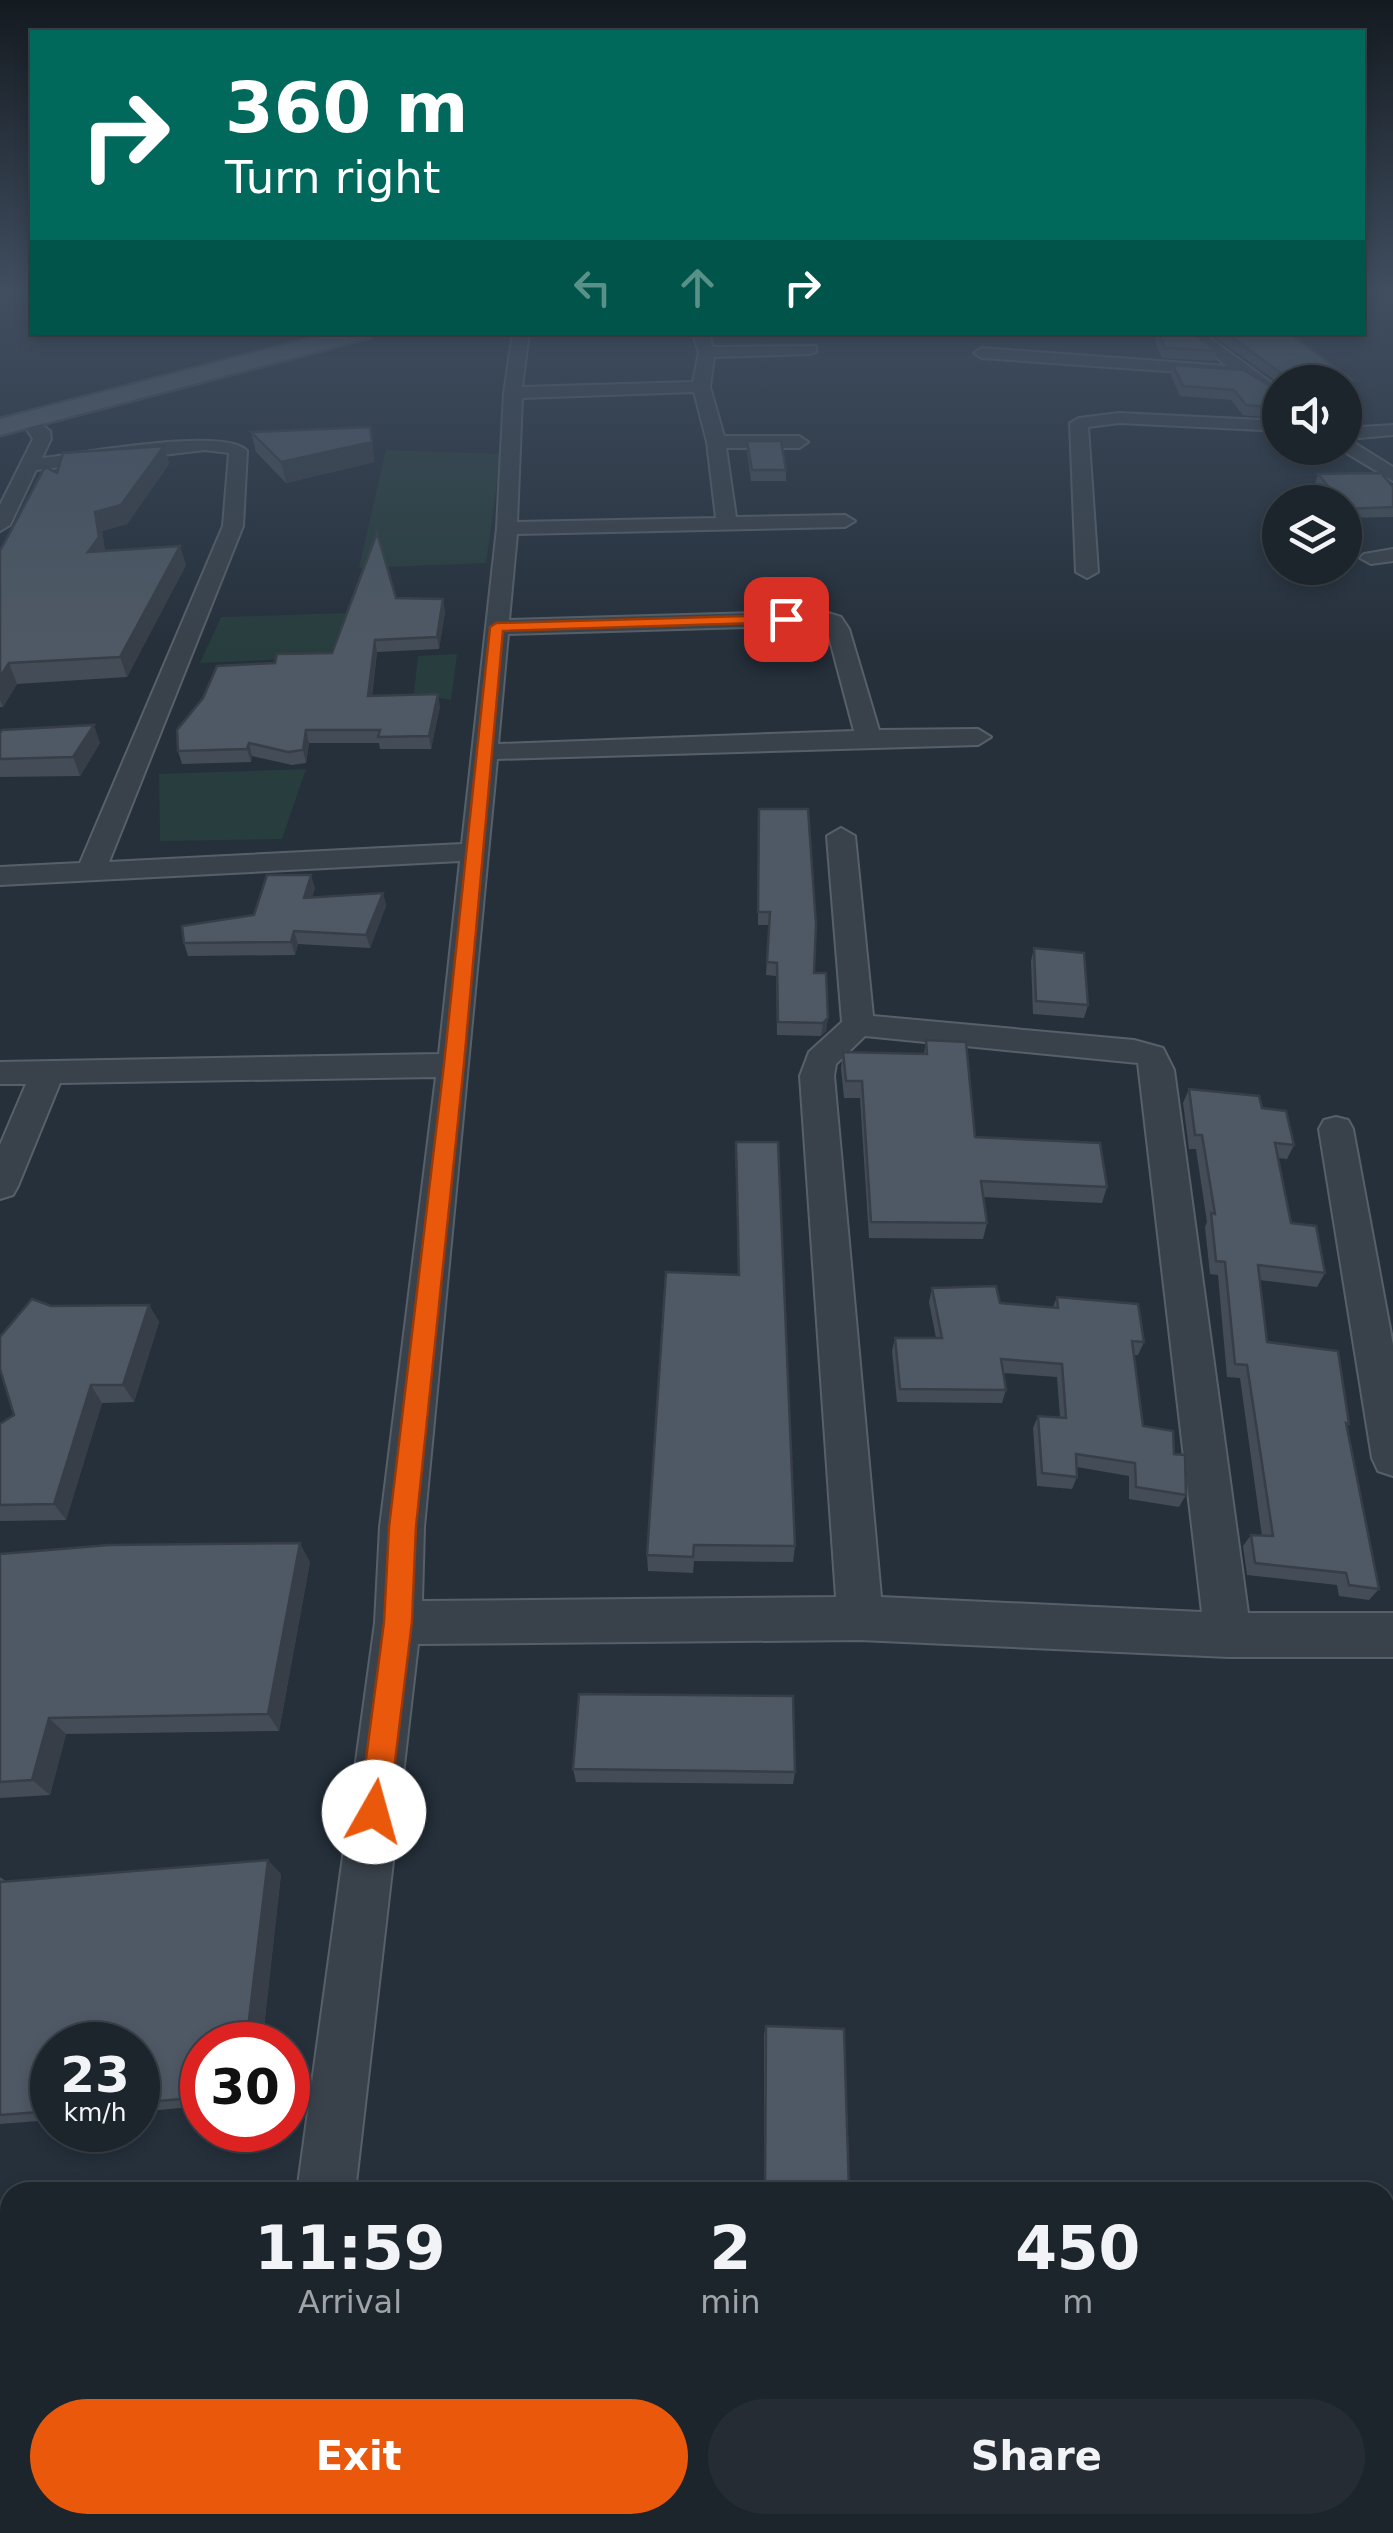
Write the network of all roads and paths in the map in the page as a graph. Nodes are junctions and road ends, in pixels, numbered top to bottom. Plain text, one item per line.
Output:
1 (60, 412) edge
2 (512, 412) edge
3 (708, 412) edge
4 (30, 420) junction
5 (1262, 425) edge
6 (0, 427) edge
7 (1393, 430) edge
8 (1362, 433) edge
9 (716, 442) junction
10 (799, 442) dead end
11 (1362, 455) edge
12 (33, 465) junction
13 (1393, 476) edge
14 (845, 521) dead end
15 (727, 523) junction
16 (0, 525) edge
17 (507, 528) junction
18 (1086, 572) dead end
19 (496, 627) junction
20 (978, 737) dead end
21 (869, 738) junction
22 (484, 752) junction
23 (842, 836) dead end
24 (473, 852) junction
25 (90, 874) junction
26 (0, 876) edge
27 (858, 1025) junction
28 (454, 1064) junction
29 (48, 1072) junction
30 (0, 1073) edge
31 (1336, 1128) dead end
32 (0, 1186) edge
33 (1393, 1458) edge
34 (860, 1618) junction
35 (398, 1622) junction
36 (1393, 1634) edge
37 (1228, 1635) junction
38 (327, 2182) edge

1 - 4 main road
2 - 17 street
3 - 9 street
4 - 6 main road
4 - 12 street
5 - 18 street
7 - 8 street
9 - 10 street
9 - 15 street
11 - 13 street
12 - 16 street
12 - 25 street
14 - 15 street
15 - 17 street
17 - 19 street
19 - 21 street
19 - 22 street
20 - 21 street
21 - 22 street
22 - 24 street
23 - 27 street
24 - 25 street
24 - 28 street
25 - 26 street
27 - 34 street
27 - 37 street
28 - 29 street
28 - 35 street
29 - 30 street
29 - 32 street
31 - 33 street
34 - 35 street
34 - 37 street
35 - 38 street
36 - 37 street

